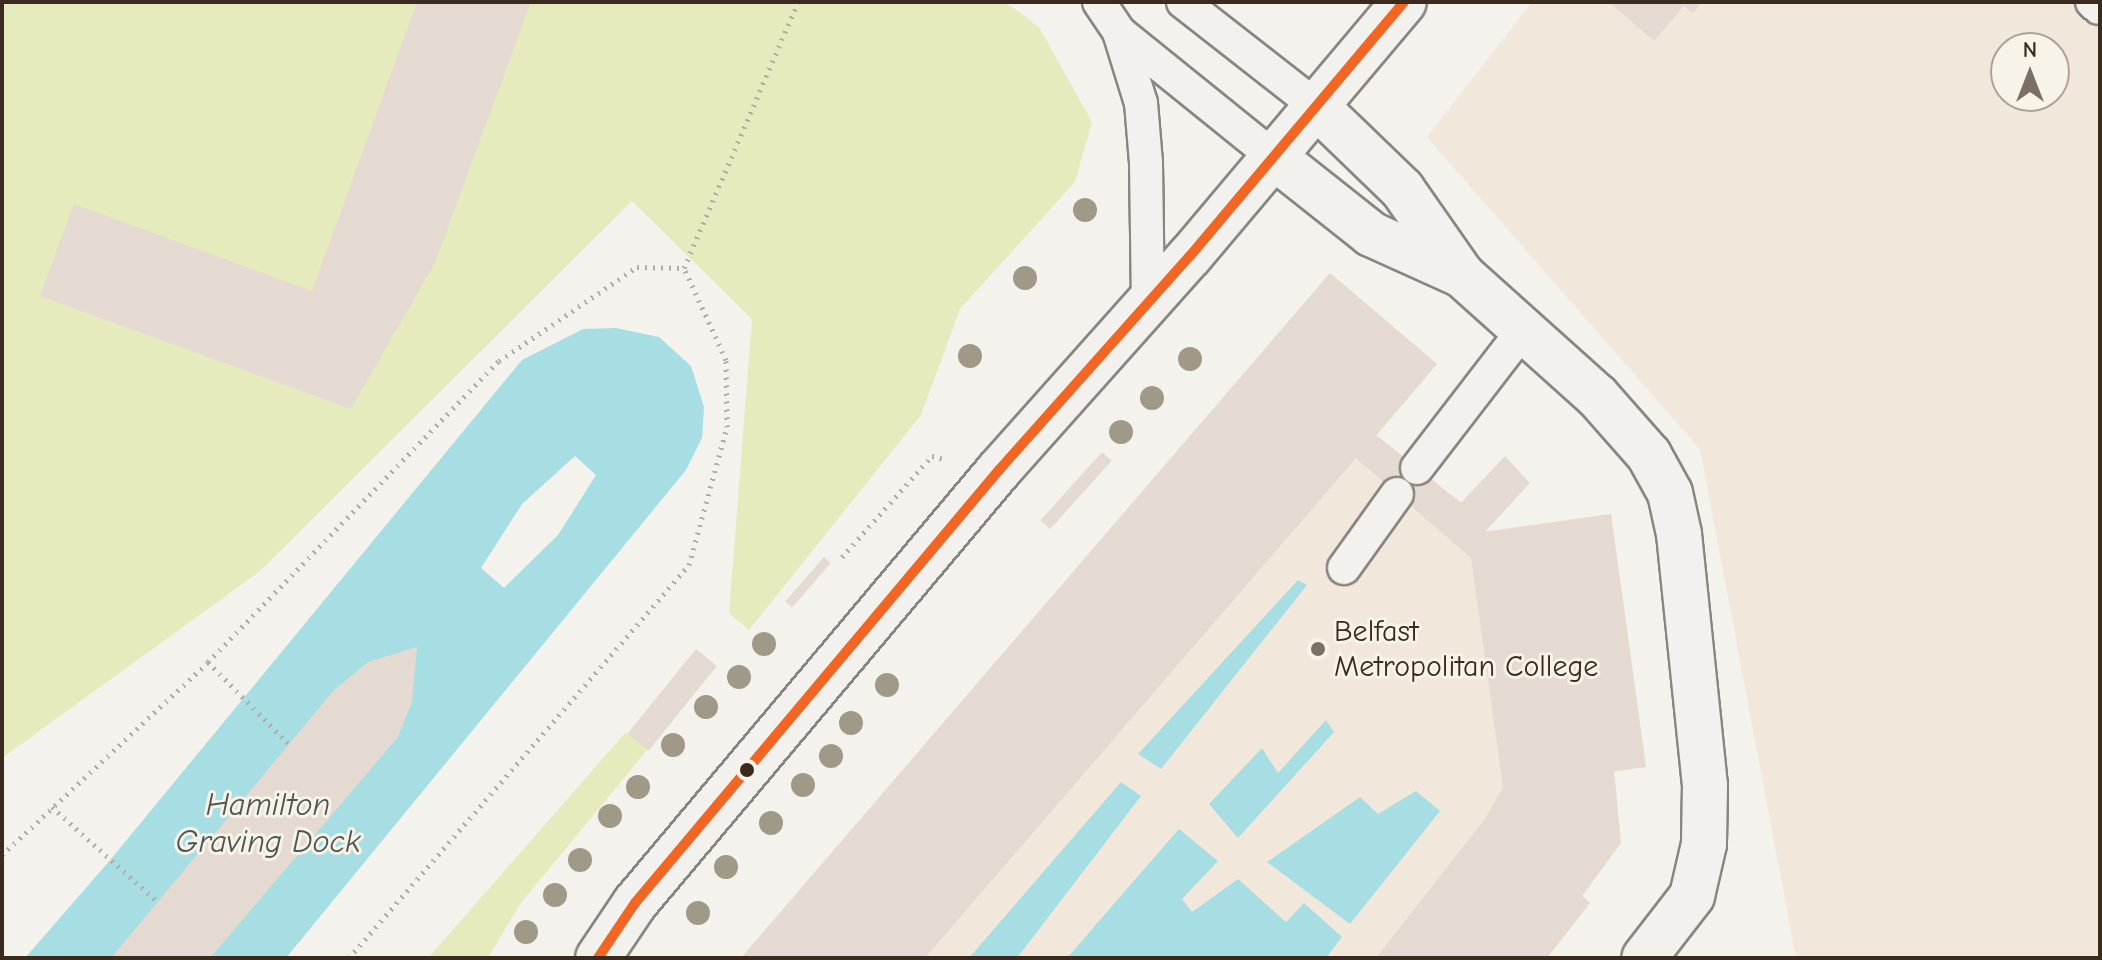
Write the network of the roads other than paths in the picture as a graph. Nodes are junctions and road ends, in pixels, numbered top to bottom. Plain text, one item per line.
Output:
1 (1099, 2) edge
2 (1183, 2) edge
3 (1404, 2) edge
4 (1119, 32) junction
5 (1316, 106) junction
6 (1274, 157) junction
7 (1462, 275) junction
8 (1148, 303) junction
9 (1524, 329) junction
10 (1417, 468) dead end
11 (1397, 494) dead end
12 (1344, 568) dead end
13 (598, 958) edge
14 (1644, 958) edge

1 - 4 lane
2 - 5 lane
3 - 5 street
4 - 6 lane
4 - 8 lane
5 - 6 street
5 - 7 street
6 - 7 street
6 - 8 street
7 - 9 street
8 - 13 street
9 - 10 lane
9 - 14 street
11 - 12 lane

